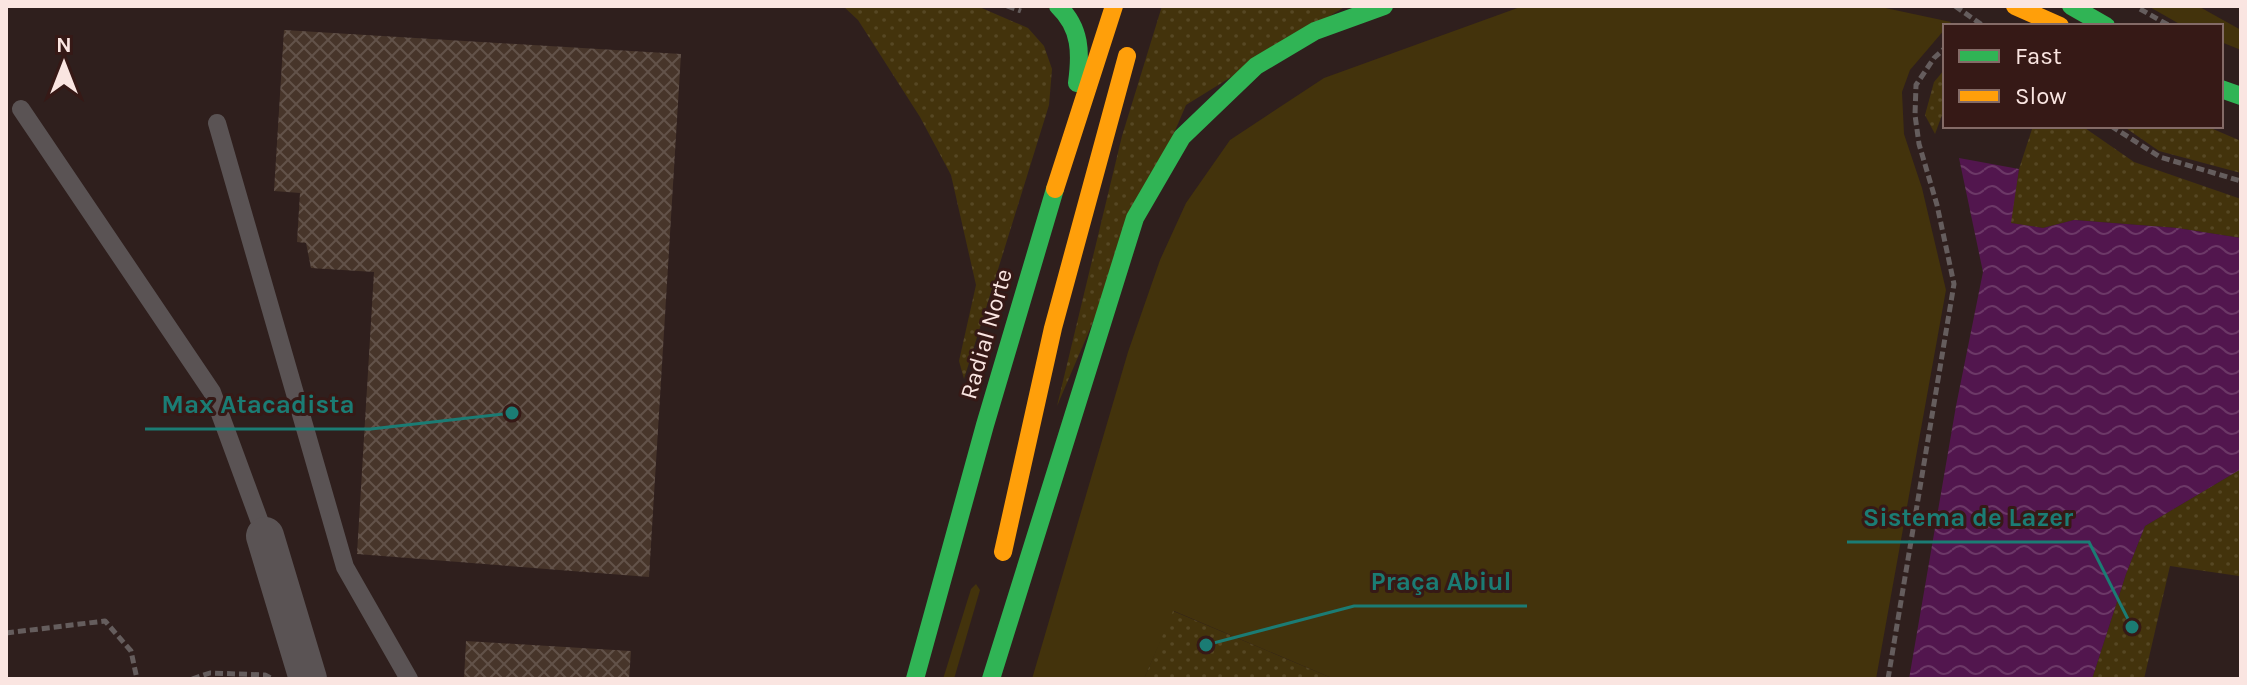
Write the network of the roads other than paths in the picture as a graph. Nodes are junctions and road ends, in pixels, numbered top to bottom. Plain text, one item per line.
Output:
1 (1058, 6) edge
2 (1114, 6) edge
3 (1384, 6) edge
4 (2015, 6) edge
5 (2071, 6) edge
6 (2056, 24) edge
7 (2102, 24) edge
8 (1133, 35) dead end
9 (21, 109) dead end
10 (217, 123) dead end
11 (1067, 145) junction
12 (265, 536) joint
13 (998, 572) dead end
14 (981, 648) dead end
15 (308, 679) edge
16 (409, 679) edge
17 (915, 679) edge
18 (974, 679) edge
19 (991, 679) edge

1 - 11 main road
2 - 11 main road, Radial Norte
3 - 19 main road
4 - 6 main road
5 - 7 main road
8 - 13 main road
9 - 12 lane
10 - 16 lane
11 - 17 main road, Radial Norte
12 - 15 street
14 - 18 main road

